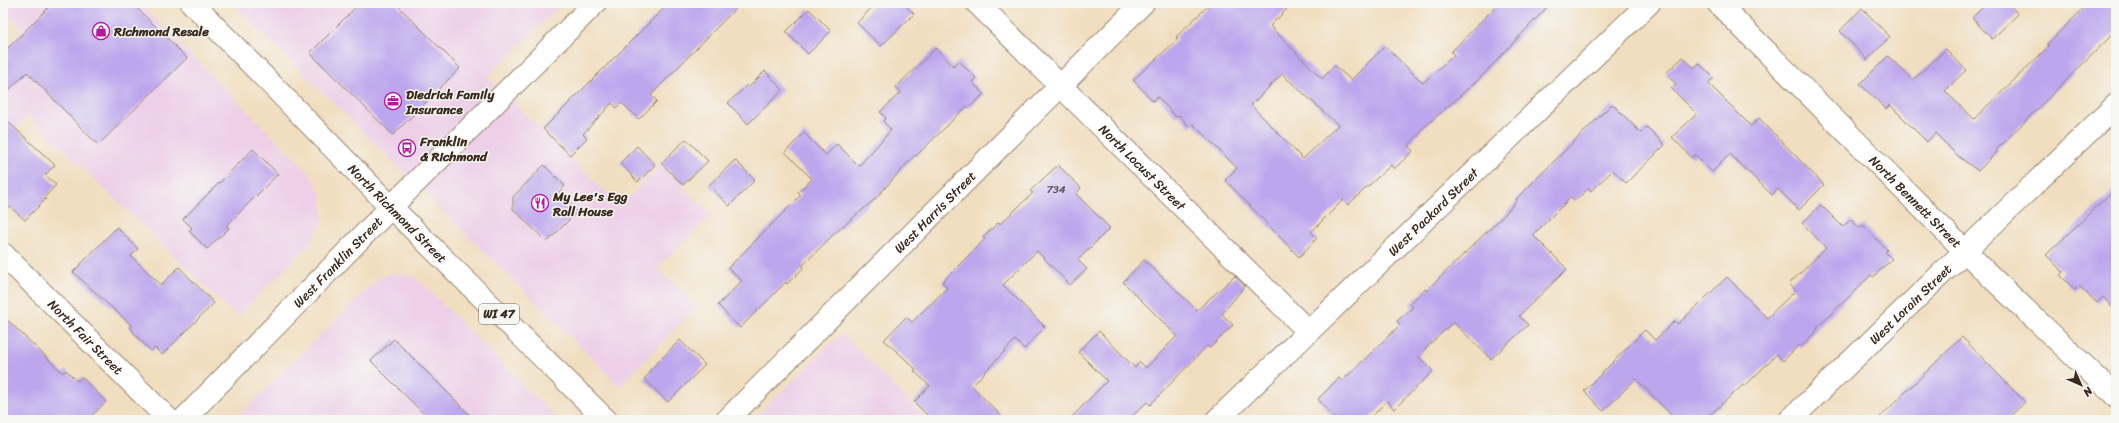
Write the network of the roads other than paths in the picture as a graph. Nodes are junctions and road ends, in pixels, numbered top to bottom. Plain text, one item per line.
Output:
1 (192, 3) edge
2 (595, 3) edge
3 (977, 3) edge
4 (1143, 3) edge
5 (1649, 3) edge
6 (1718, 3) edge
7 (1060, 86) junction
8 (2116, 105) edge
9 (392, 208) junction
10 (1965, 250) junction
11 (3, 254) edge
12 (1308, 331) junction
13 (2116, 396) edge
14 (169, 420) edge
15 (183, 420) edge
16 (606, 420) edge
17 (727, 420) edge
18 (1217, 420) edge
19 (1790, 420) edge

1 - 9 street, North Richmond Street / WI 47
2 - 9 street, West Franklin Street
3 - 7 street, North Locust Street
4 - 7 street, West Harris Street
5 - 12 street, West Packard Street
6 - 10 street, North Bennett Street
7 - 12 street, North Locust Street
7 - 17 street, West Harris Street
8 - 10 street, West Lorain Street
9 - 15 street, West Franklin Street
9 - 16 street, North Richmond Street / WI 47
10 - 13 street, North Bennett Street
10 - 19 street, West Lorain Street
11 - 14 street, North Fair Street
12 - 18 street, West Packard Street

